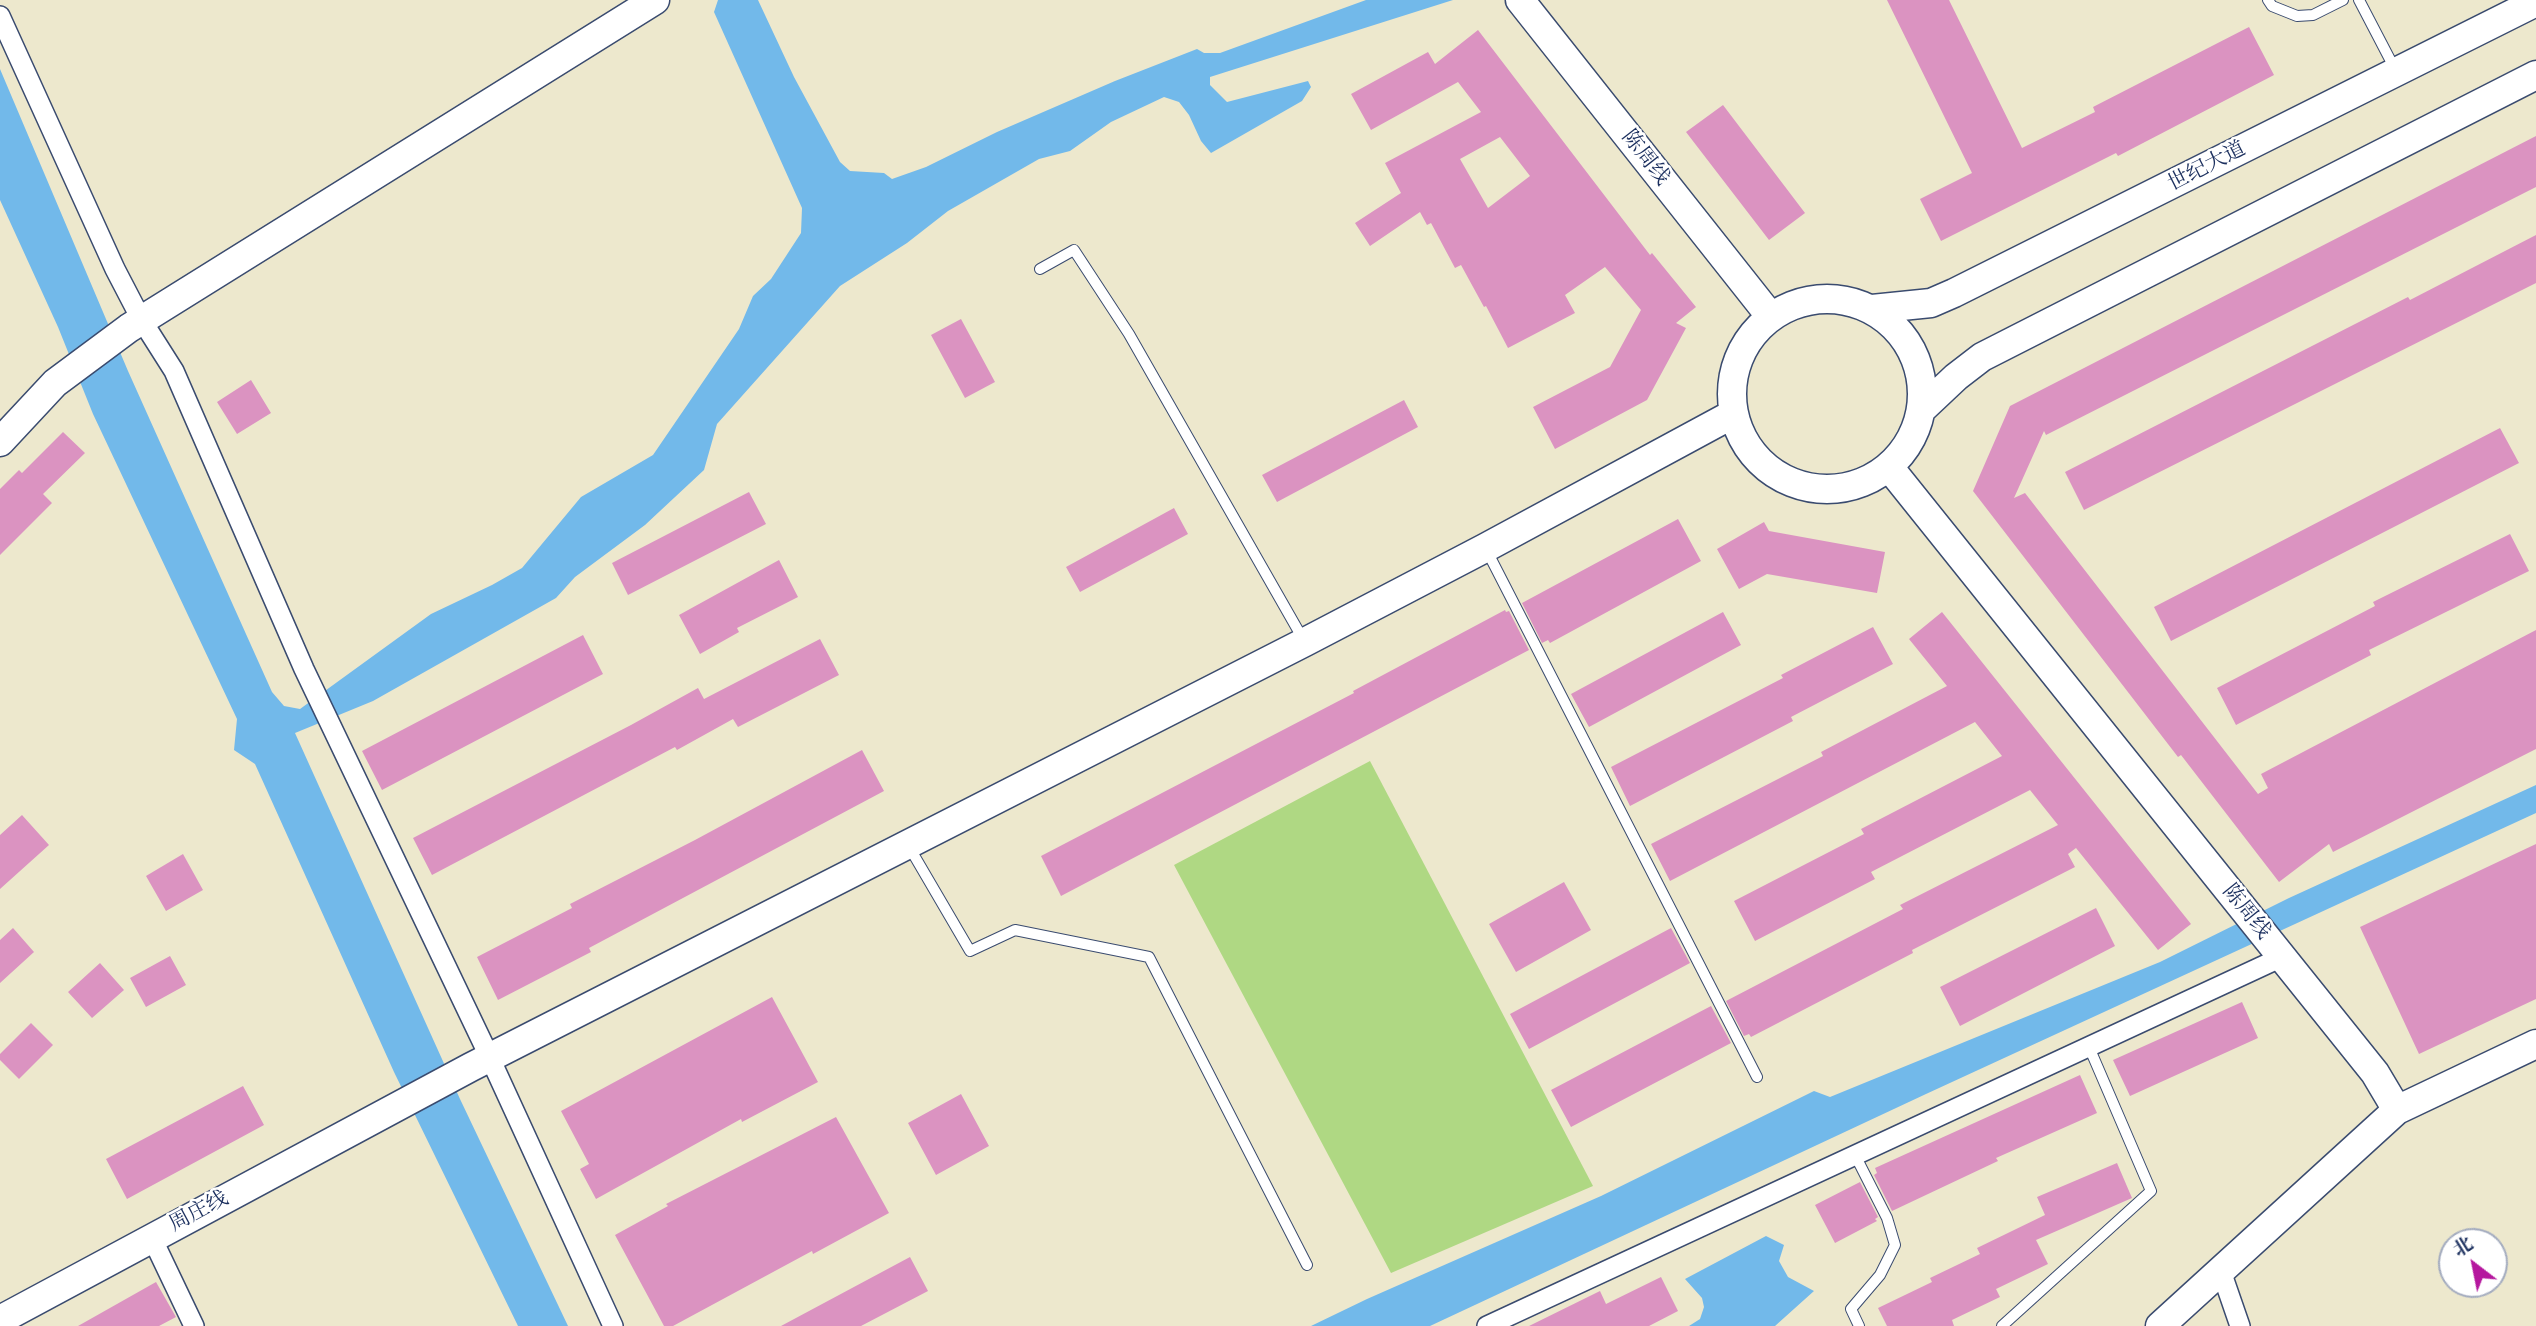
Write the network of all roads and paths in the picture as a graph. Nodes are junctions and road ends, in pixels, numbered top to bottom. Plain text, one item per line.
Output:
1 (654, 0) edge
2 (1520, 0) edge
3 (2268, 0) edge
4 (2343, 0) edge
5 (2359, 0) edge
6 (2536, 2) edge
7 (0, 16) edge
8 (2396, 72) junction
9 (2536, 75) edge
10 (1040, 269) dead end
11 (1872, 309) junction
12 (1771, 317) junction
13 (135, 323) junction
14 (1922, 409) junction
15 (1733, 414) junction
16 (0, 442) edge
17 (1889, 467) junction
18 (1485, 548) junction
19 (1305, 642) junction
20 (908, 844) junction
21 (2282, 957) junction
22 (2536, 1044) edge
23 (2089, 1046) junction
24 (480, 1062) junction
25 (1757, 1077) dead end
26 (2397, 1110) junction
27 (1855, 1155) junction
28 (152, 1238) junction
29 (1307, 1265) dead end
30 (2221, 1271) junction
31 (0, 1320) edge
32 (194, 1326) edge
33 (613, 1326) edge
34 (1487, 1326) edge
35 (1858, 1326) edge
36 (2003, 1326) edge
37 (2160, 1326) edge
38 (2241, 1326) edge

1 - 13 main road
2 - 12 main road, 陈周线
3 - 4 lane
5 - 8 lane
6 - 8 main road, 世纪大道
7 - 13 street
8 - 11 main road, 世纪大道
9 - 14 main road
10 - 19 lane
11 - 12 main road
11 - 14 main road
12 - 15 main road
13 - 16 main road
13 - 24 street
14 - 17 main road
15 - 17 main road
15 - 18 main road, 周庄线
17 - 21 main road, 陈周线
18 - 19 main road, 周庄线
18 - 25 lane
19 - 20 main road, 周庄线
20 - 24 main road, 周庄线
20 - 29 lane
21 - 23 street
21 - 26 main road, 陈周线
22 - 26 main road
23 - 27 street
23 - 36 lane
24 - 28 main road, 周庄线
24 - 33 street
26 - 30 main road
27 - 34 street
27 - 35 lane
28 - 31 main road, 周庄线
28 - 32 street
30 - 37 main road
30 - 38 street

